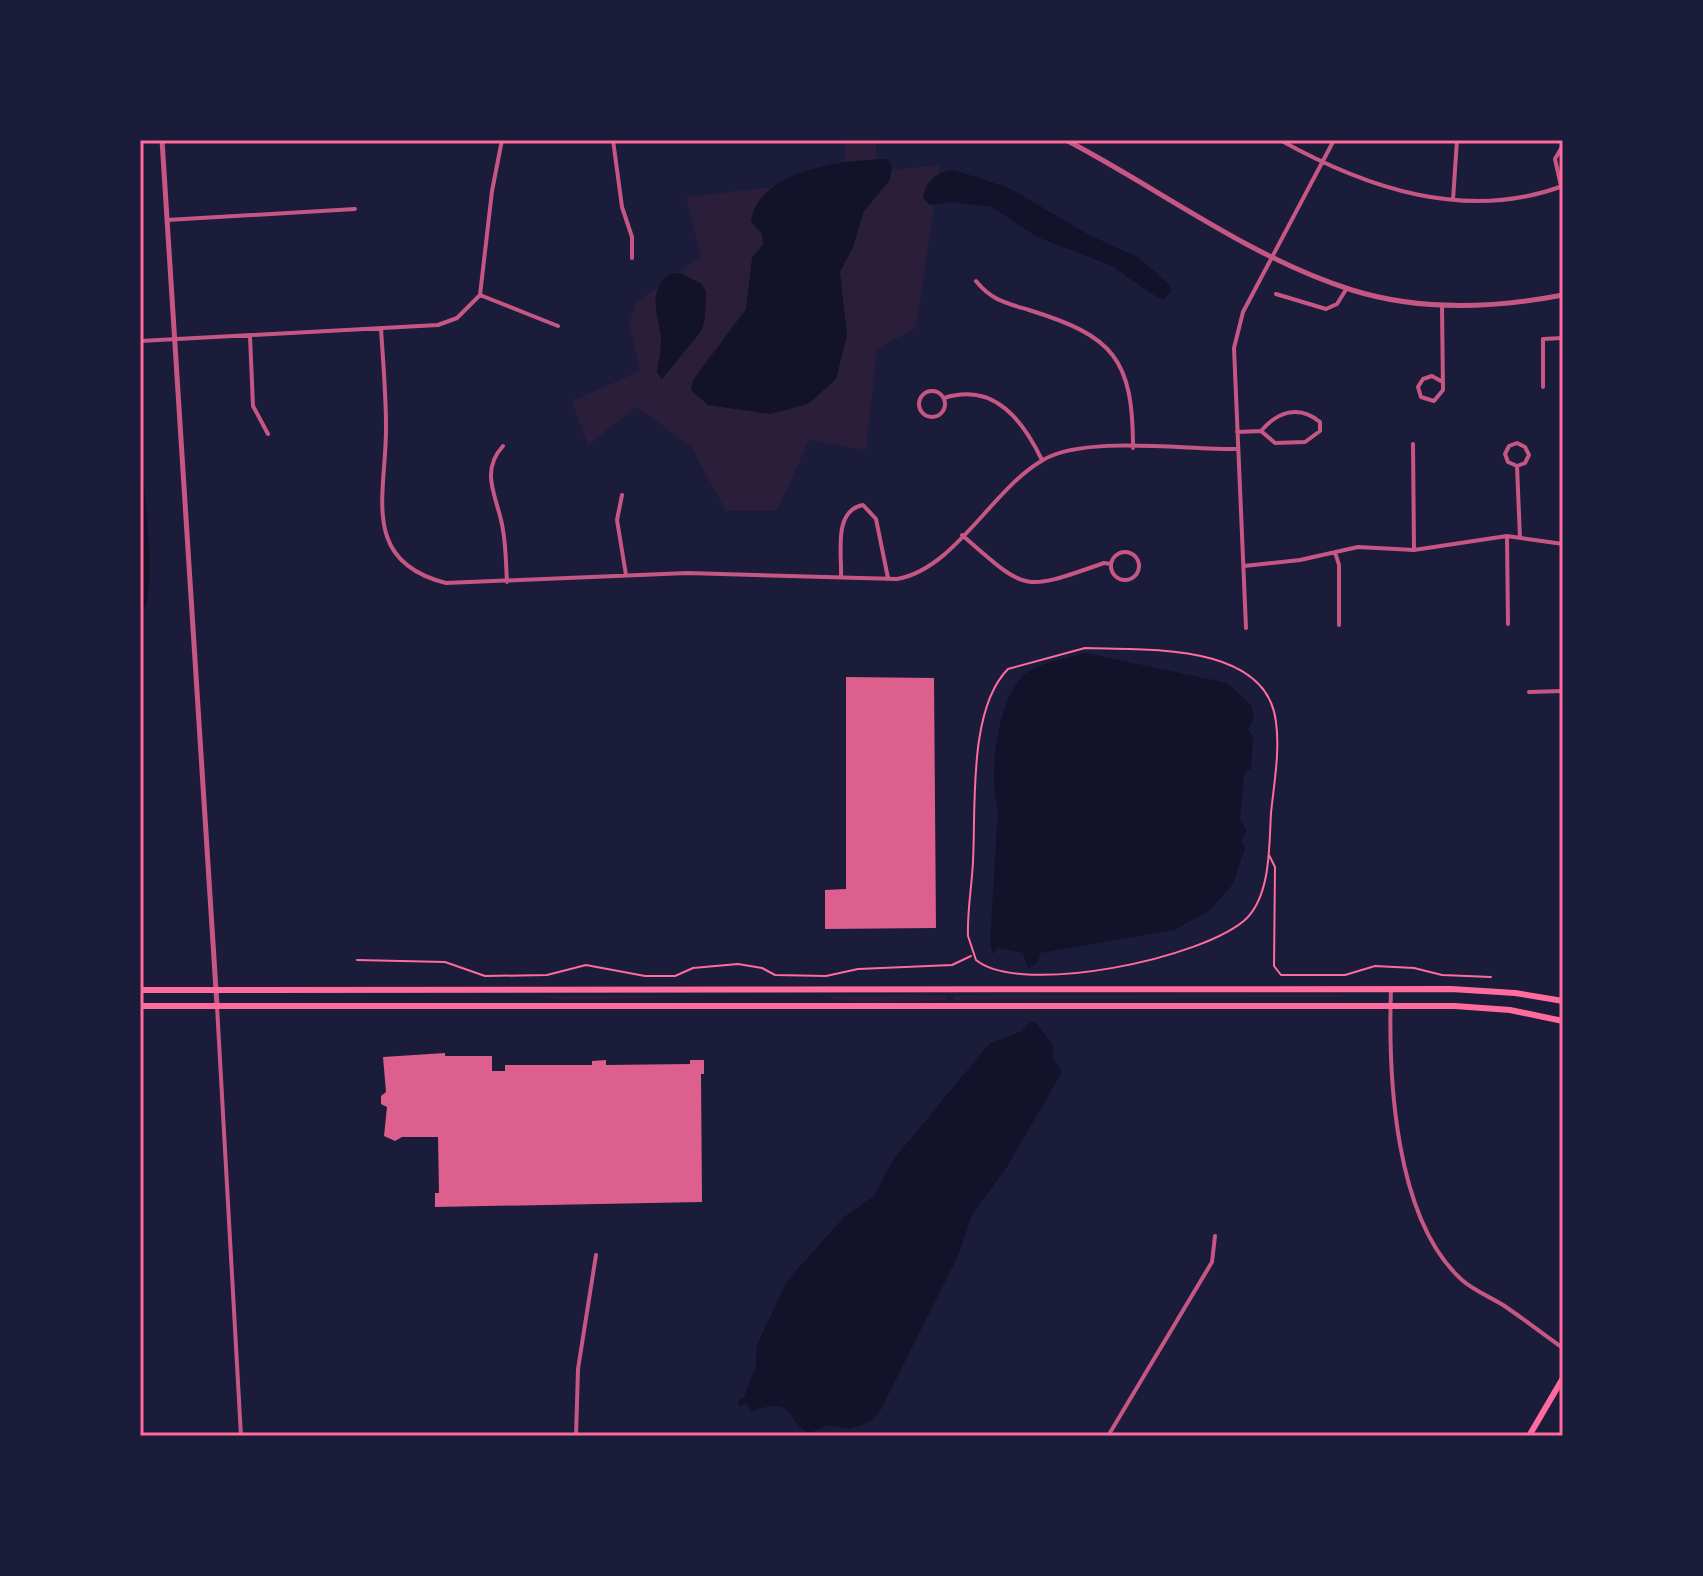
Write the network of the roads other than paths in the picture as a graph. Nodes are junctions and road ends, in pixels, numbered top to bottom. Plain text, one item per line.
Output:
1 (162, 140) edge
2 (502, 140) edge
3 (613, 140) edge
4 (1066, 140) edge
5 (1280, 140) edge
6 (1334, 140) edge
7 (1457, 140) edge
8 (1563, 145) edge
9 (1321, 164) junction
10 (1562, 186) edge
11 (1453, 200) junction
12 (355, 209) dead end
13 (167, 220) junction
14 (1272, 256) junction
15 (632, 258) dead end
16 (976, 281) dead end
17 (1347, 288) junction
18 (1276, 294) dead end
19 (480, 295) junction
20 (1563, 295) edge
21 (1442, 305) junction
22 (558, 326) dead end
23 (381, 328) junction
24 (250, 336) junction
25 (1563, 338) edge
26 (175, 339) junction
27 (140, 341) edge
28 (1441, 381) junction
29 (1543, 387) dead end
30 (944, 398) junction
31 (1261, 431) junction
32 (1236, 432) junction
33 (268, 434) dead end
34 (1413, 444) dead end
35 (503, 446) dead end
36 (1133, 448) junction
37 (1237, 449) junction
38 (1042, 460) junction
39 (1517, 466) junction
40 (622, 495) dead end
41 (962, 535) junction
42 (1507, 536) junction
43 (1520, 538) junction
44 (1563, 544) edge
45 (1414, 550) junction
46 (1335, 551) junction
47 (1111, 564) junction
48 (1244, 566) junction
49 (626, 575) junction
50 (841, 577) junction
51 (888, 578) junction
52 (507, 582) junction
53 (1508, 624) dead end
54 (1339, 625) dead end
55 (1246, 628) dead end
56 (1563, 691) edge
57 (1529, 692) dead end
58 (216, 989) junction
59 (1391, 989) junction
60 (140, 990) edge
61 (1563, 1001) edge
62 (140, 1006) edge
63 (217, 1006) junction
64 (1390, 1006) junction
65 (1563, 1021) edge
66 (1215, 1236) dead end
67 (596, 1255) dead end
68 (1563, 1348) edge
69 (1563, 1378) edge
70 (241, 1436) edge
71 (576, 1436) edge
72 (1108, 1436) edge
73 (1529, 1436) edge

1 - 13 street
2 - 19 street
3 - 15 street
4 - 14 street
5 - 9 street
6 - 9 street
7 - 11 street
8 - 10 street
9 - 11 street
9 - 14 street
10 - 11 street
12 - 13 street
13 - 26 street
14 - 17 street
14 - 32 street
16 - 36 street
17 - 18 street
17 - 21 street
19 - 22 street
19 - 23 street
20 - 21 street
21 - 28 street
23 - 24 street
23 - 52 street
24 - 26 street
24 - 33 street
25 - 29 street
26 - 27 street
26 - 58 street
28 - 28 street
30 - 30 street
30 - 38 street
31 - 31 street
31 - 32 street
32 - 37 street
34 - 45 street
35 - 52 street
36 - 37 street
36 - 38 street
37 - 48 street
38 - 41 street
39 - 39 street
39 - 43 street
40 - 49 street
41 - 47 street
41 - 51 street
42 - 43 street
42 - 45 street
42 - 53 street
43 - 44 street
45 - 46 street
46 - 48 street
46 - 54 street
47 - 47 street
48 - 55 street
49 - 50 street
49 - 52 street
50 - 51 street
50 - 51 street
56 - 57 street
58 - 59 main road
58 - 60 main road
58 - 63 street
59 - 61 main road
59 - 64 street
62 - 63 main road
63 - 64 main road
63 - 70 street
64 - 65 main road
64 - 68 street
66 - 72 street
67 - 71 street
69 - 73 main road

